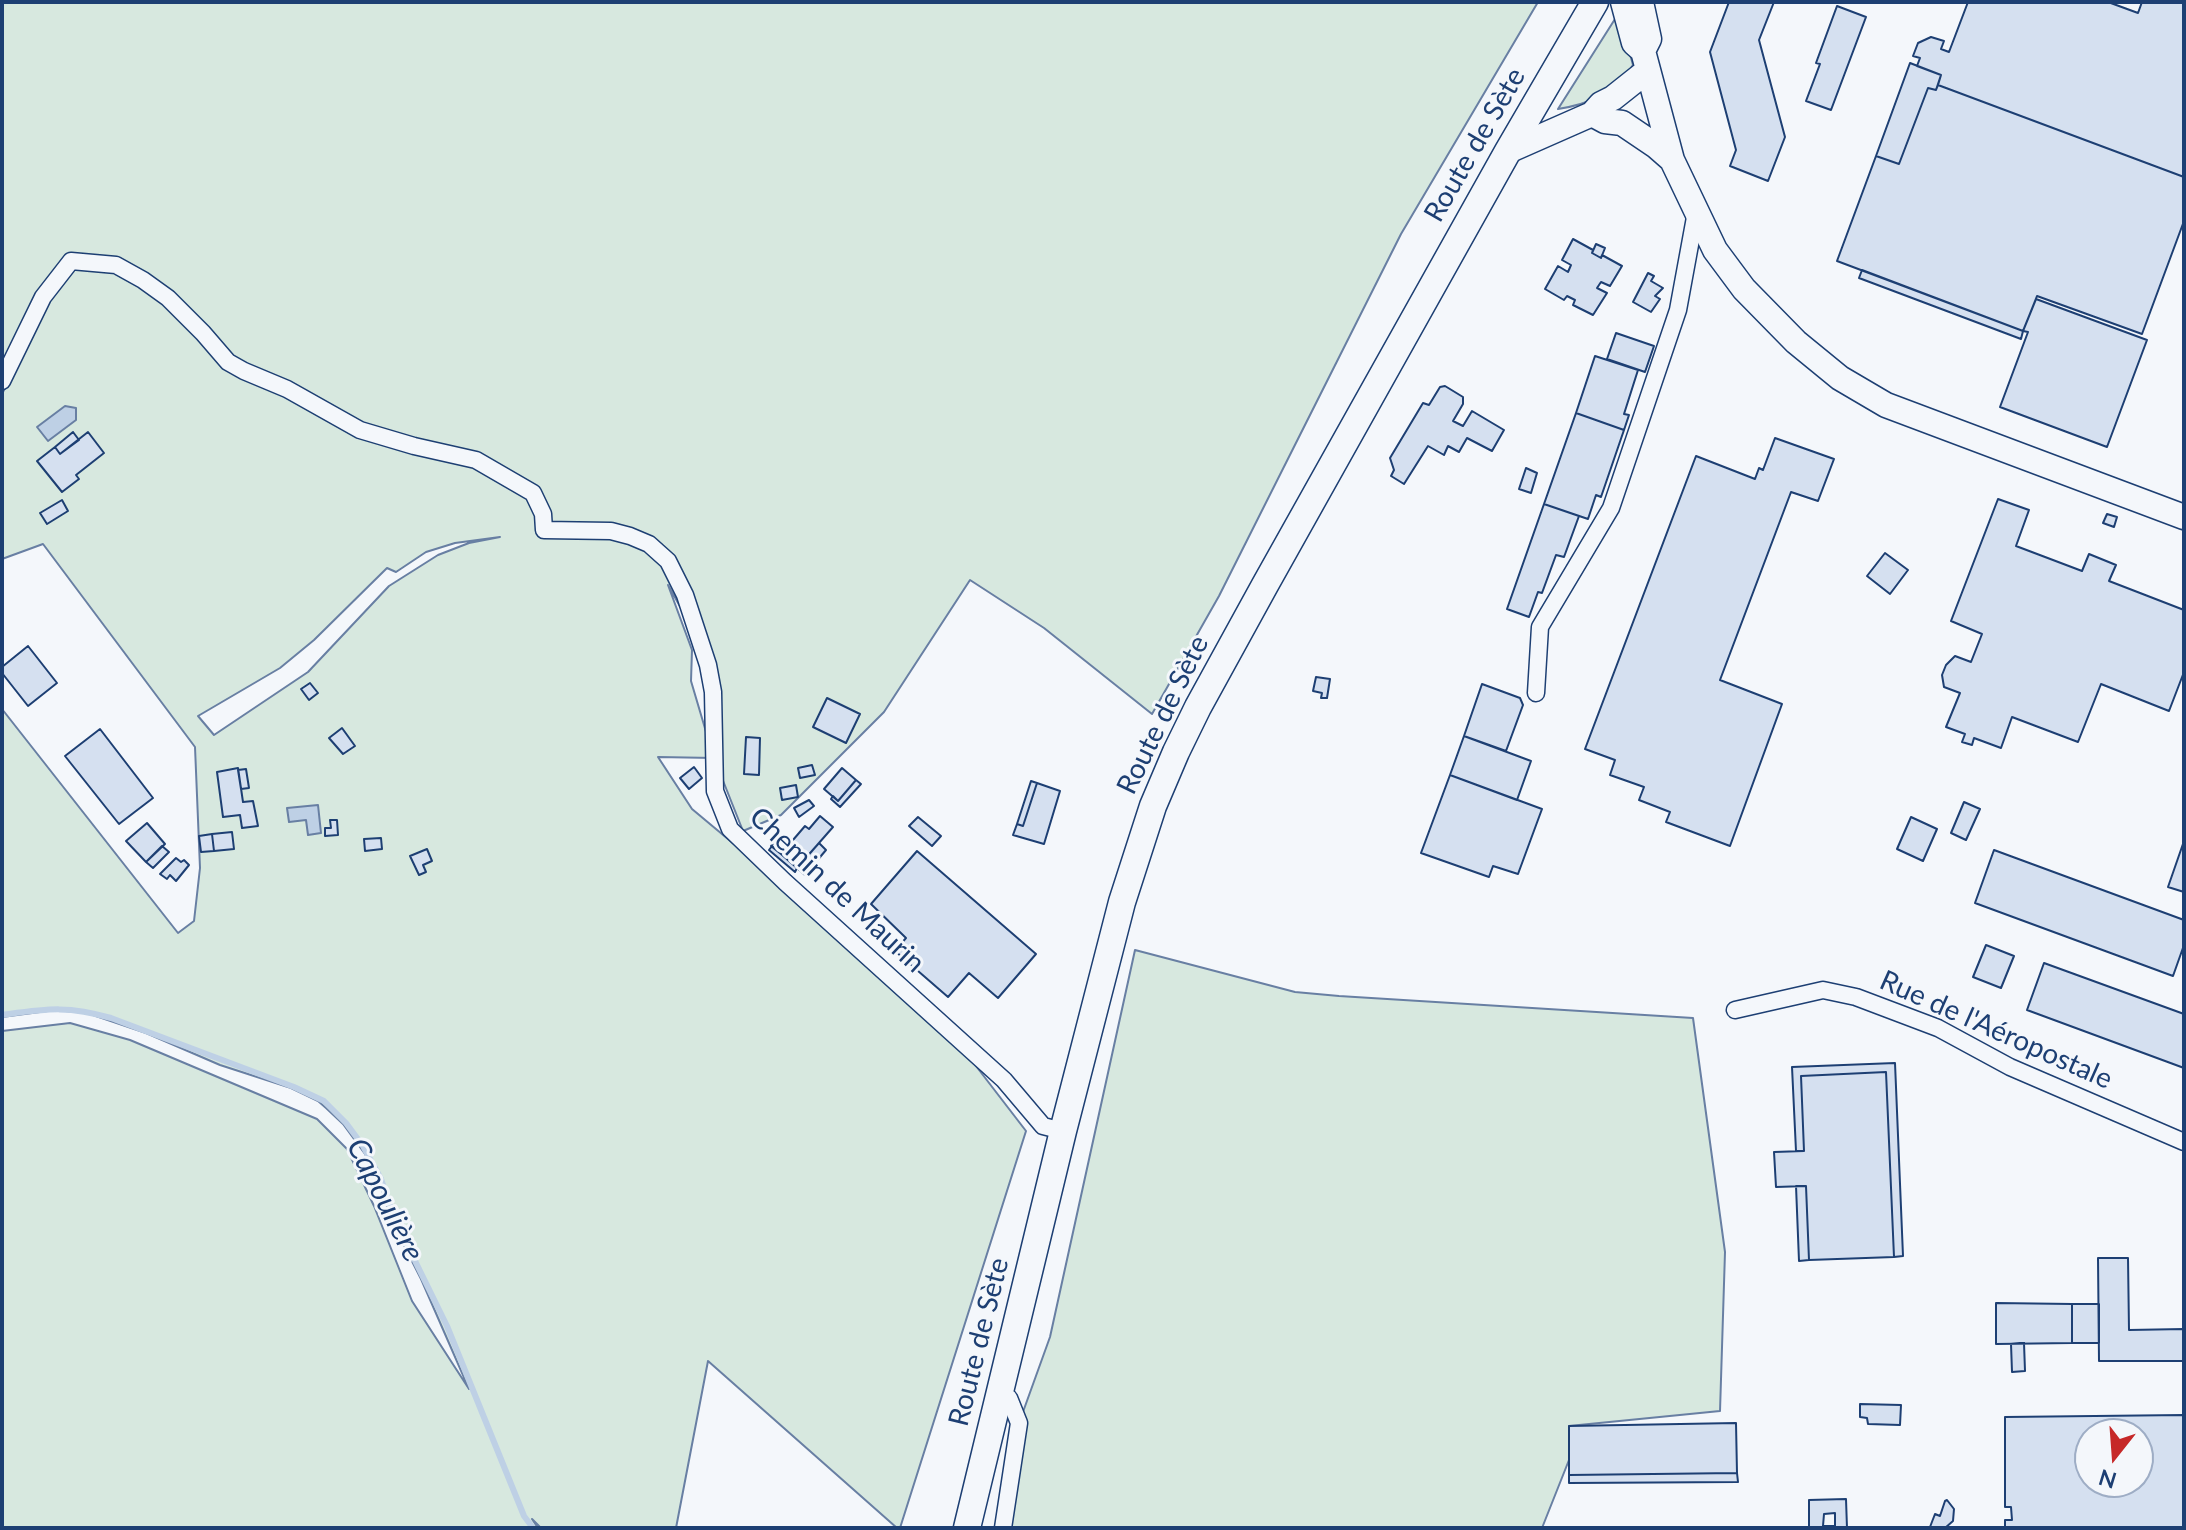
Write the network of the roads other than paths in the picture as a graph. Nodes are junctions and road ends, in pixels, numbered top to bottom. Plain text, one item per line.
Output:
1 (1595, 2) edge
2 (1623, 2) edge
3 (1641, 2) edge
4 (1645, 61) junction
5 (1592, 114) junction
6 (1508, 151) junction
7 (1672, 160) junction
8 (1696, 211) junction
9 (2, 381) edge
10 (2184, 517) edge
11 (1536, 693) dead end
12 (1735, 1010) dead end
13 (1063, 1131) junction
14 (2184, 1142) edge
15 (999, 1394) junction
16 (967, 1528) edge
17 (1003, 1528) edge

1 - 6 main road, Route de Sète
2 - 4 street
3 - 4 street
4 - 5 street
4 - 7 street
5 - 6 street
5 - 7 street
6 - 13 main road, Route de Sète
7 - 8 street
8 - 10 street
8 - 11 street
9 - 13 street, Chemin de Maurin
12 - 14 street, Rue de l'Aéropostale
13 - 15 main road, Route de Sète
15 - 16 main road, Route de Sète
15 - 17 street

